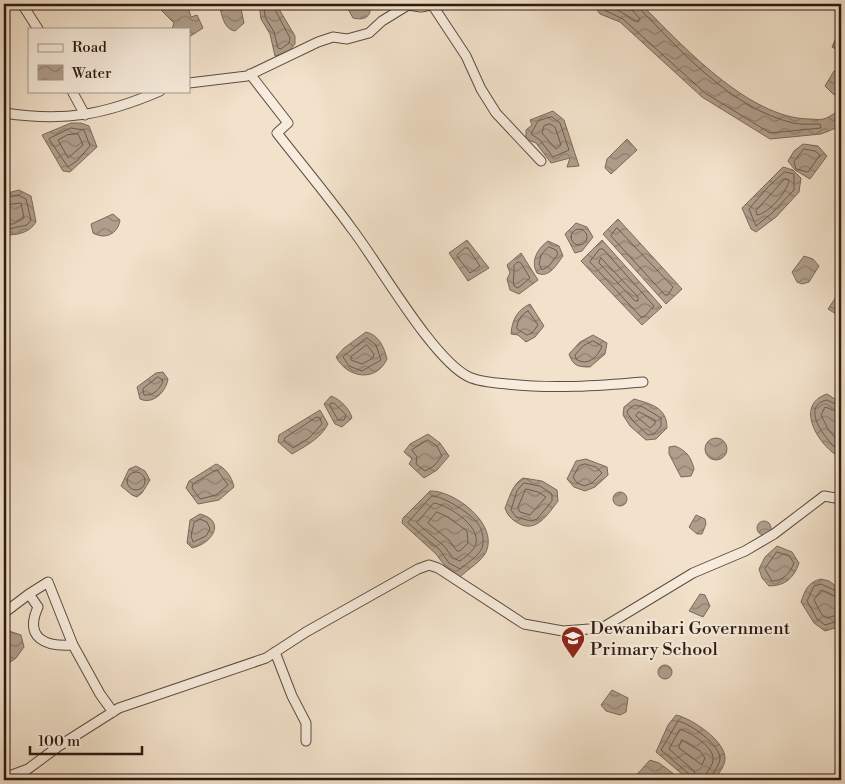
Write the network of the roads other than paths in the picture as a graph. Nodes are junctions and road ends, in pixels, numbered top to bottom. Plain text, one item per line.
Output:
1 (22, 4) edge
2 (435, 5) edge
3 (37, 28) edge
4 (250, 74) junction
5 (190, 83) edge
6 (73, 92) edge
7 (158, 92) edge
8 (4, 113) edge
9 (85, 115) junction
10 (541, 161) dead end
11 (643, 382) dead end
12 (841, 499) edge
13 (29, 594) junction
14 (4, 613) edge
15 (73, 645) junction
16 (275, 652) junction
17 (113, 712) junction
18 (306, 741) dead end
19 (4, 778) edge

1 - 3 street
2 - 4 street
2 - 10 street
4 - 5 street
4 - 11 street
6 - 9 street
7 - 9 street
8 - 9 street
12 - 16 street
13 - 14 street
13 - 15 street
13 - 15 street
15 - 17 street
16 - 17 street
16 - 18 street
17 - 19 street

